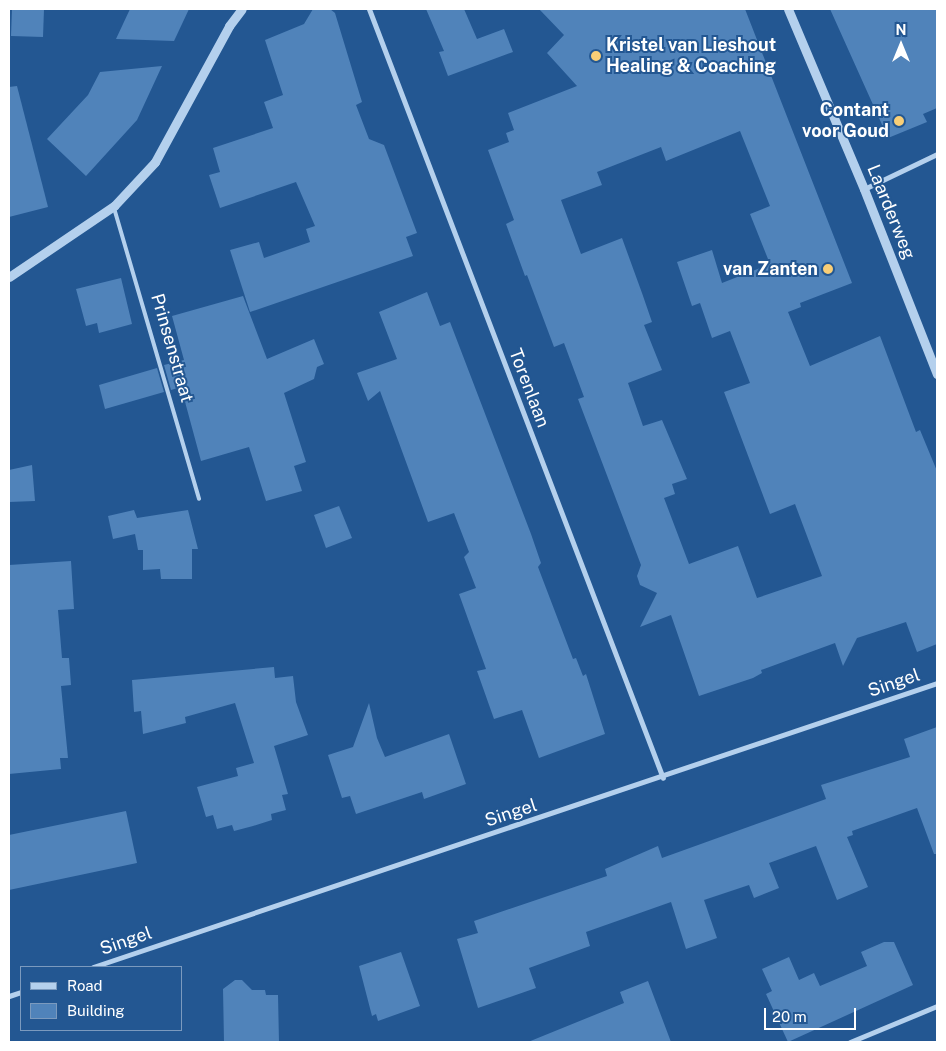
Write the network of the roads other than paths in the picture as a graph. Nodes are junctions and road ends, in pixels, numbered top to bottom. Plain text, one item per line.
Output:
1 (242, 9) edge
2 (369, 9) edge
3 (788, 9) edge
4 (937, 154) edge
5 (864, 189) junction
6 (114, 206) junction
7 (9, 277) edge
8 (937, 374) edge
9 (199, 499) dead end
10 (937, 683) edge
11 (663, 778) junction
12 (96, 966) edge
13 (937, 1006) edge
14 (850, 1042) edge

1 - 6 street
2 - 11 street, Torenlaan
3 - 5 street, Laarderweg
4 - 5 street
5 - 8 street, Laarderweg
6 - 7 street
6 - 9 lane, Prinsenstraat
10 - 11 street, Singel
11 - 12 street, Singel
13 - 14 street

